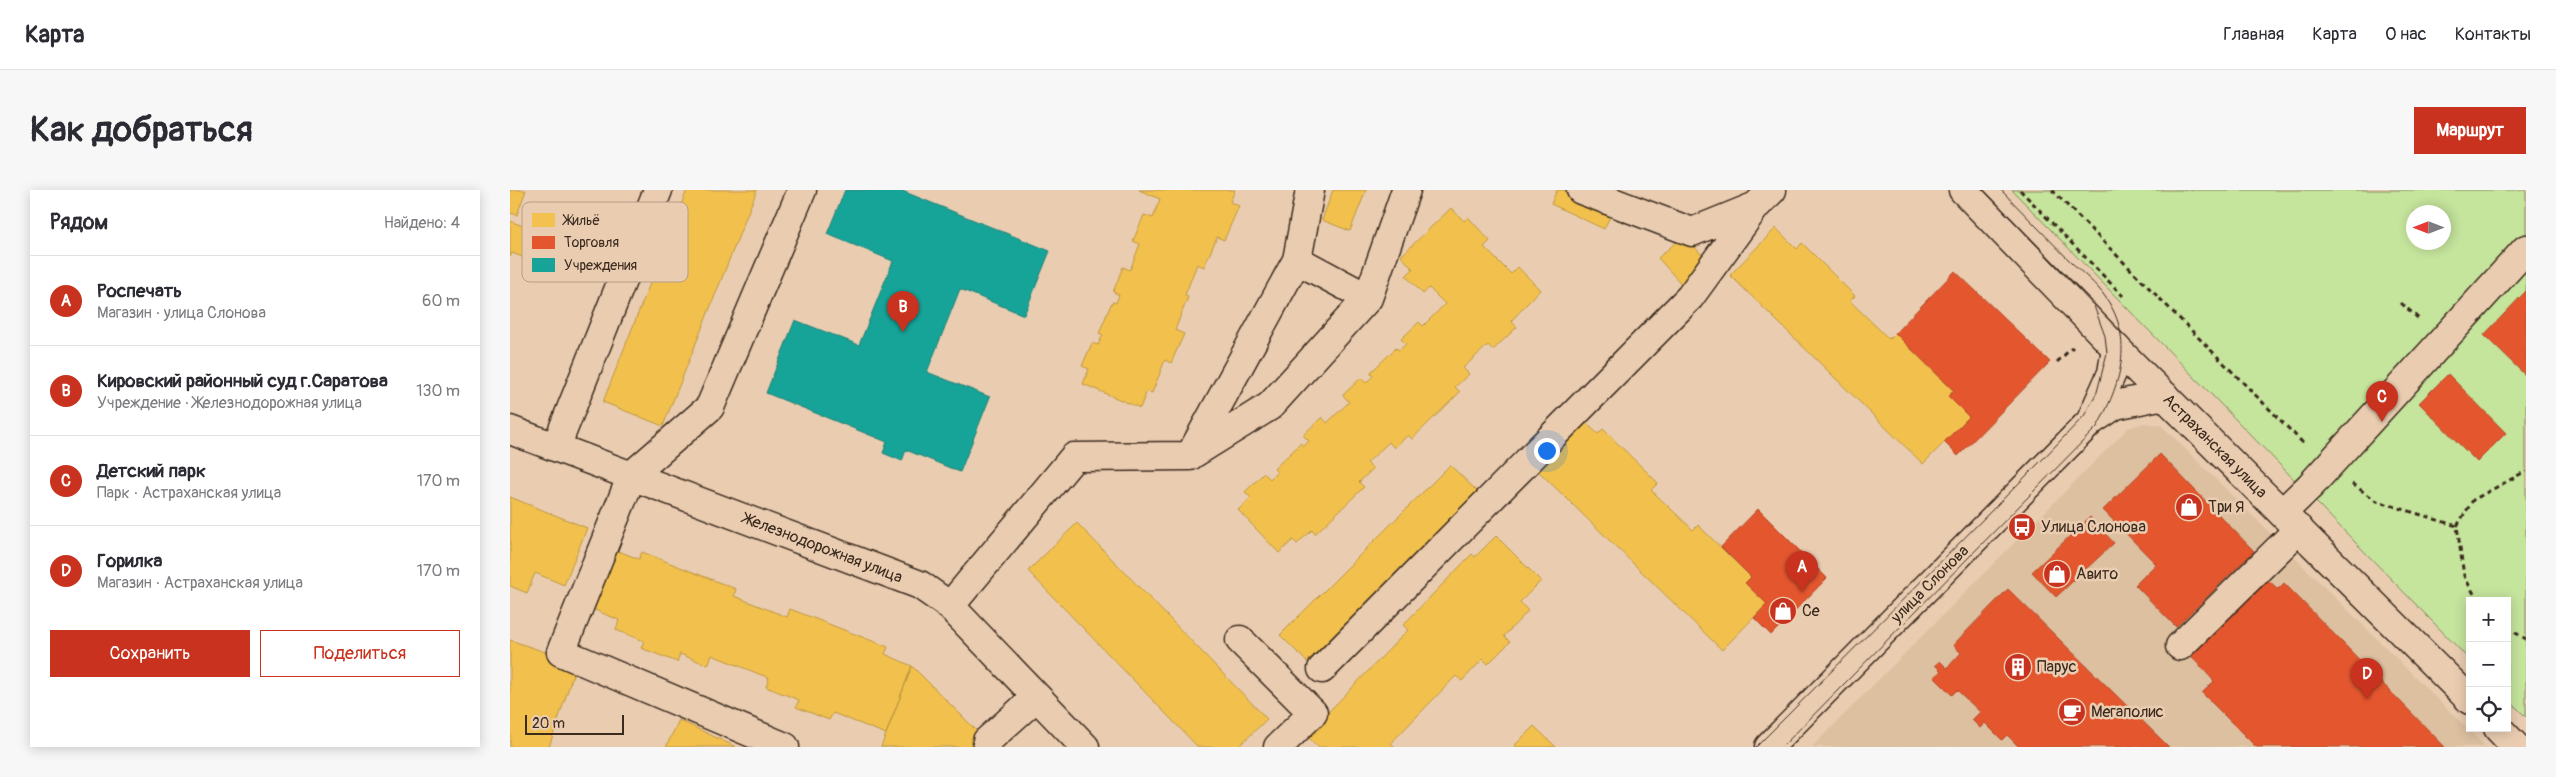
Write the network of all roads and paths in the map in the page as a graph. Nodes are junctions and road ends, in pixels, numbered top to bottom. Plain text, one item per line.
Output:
1 (658, 190) edge
2 (802, 190) edge
3 (1310, 190) edge
4 (1406, 190) edge
5 (1581, 190) edge
6 (1963, 190) edge
7 (2020, 190) edge
8 (2052, 190) edge
9 (1764, 198) edge
10 (653, 202) edge
11 (2526, 249) edge
12 (1297, 260) junction
13 (621, 282) edge
14 (2123, 296) dead end
15 (1368, 298) junction
16 (2401, 303) dead end
17 (2419, 319) dead end
18 (2076, 344) dead end
19 (2116, 348) junction
20 (2057, 362) dead end
21 (2164, 395) junction
22 (2091, 421) junction
23 (510, 430) edge
24 (556, 447) junction
25 (1190, 456) junction
26 (2327, 467) junction
27 (2526, 471) edge
28 (632, 475) junction
29 (2290, 521) junction
30 (2457, 526) junction
31 (2476, 597) edge
32 (950, 606) junction
33 (2511, 630) edge
34 (2526, 639) edge
35 (1240, 640) dead end
36 (2180, 646) dead end
37 (1322, 669) dead end
38 (2466, 696) edge
39 (1035, 698) junction
40 (2502, 732) edge
41 (987, 741) dead end
42 (785, 747) edge
43 (1084, 747) edge
44 (1278, 747) edge
45 (1769, 747) edge
46 (2516, 747) edge

1 - 10 street
2 - 28 street
3 - 12 street
4 - 15 street
5 - 9 street
6 - 19 street, Астраханская улица
7 - 14 path
8 - 26 path
9 - 37 street
11 - 26 street
12 - 15 street
12 - 25 street
13 - 24 street
15 - 25 street
16 - 17 path
18 - 20 path
19 - 21 street, Астраханская улица
19 - 22 street, улица Слонова
21 - 22 street, улица Слонова
21 - 29 street, Астраханская улица
22 - 45 street, улица Слонова
23 - 24 street, Железнодорожная улица
24 - 28 street, Железнодорожная улица
25 - 32 street
26 - 29 street
26 - 30 path
27 - 30 path
28 - 32 street, Железнодорожная улица
28 - 42 street
29 - 36 street
29 - 38 street, Астраханская улица
30 - 31 path
32 - 39 street, Железнодорожная улица
33 - 34 path
35 - 44 street
39 - 41 street
39 - 43 street, Железнодорожная улица
40 - 46 street

